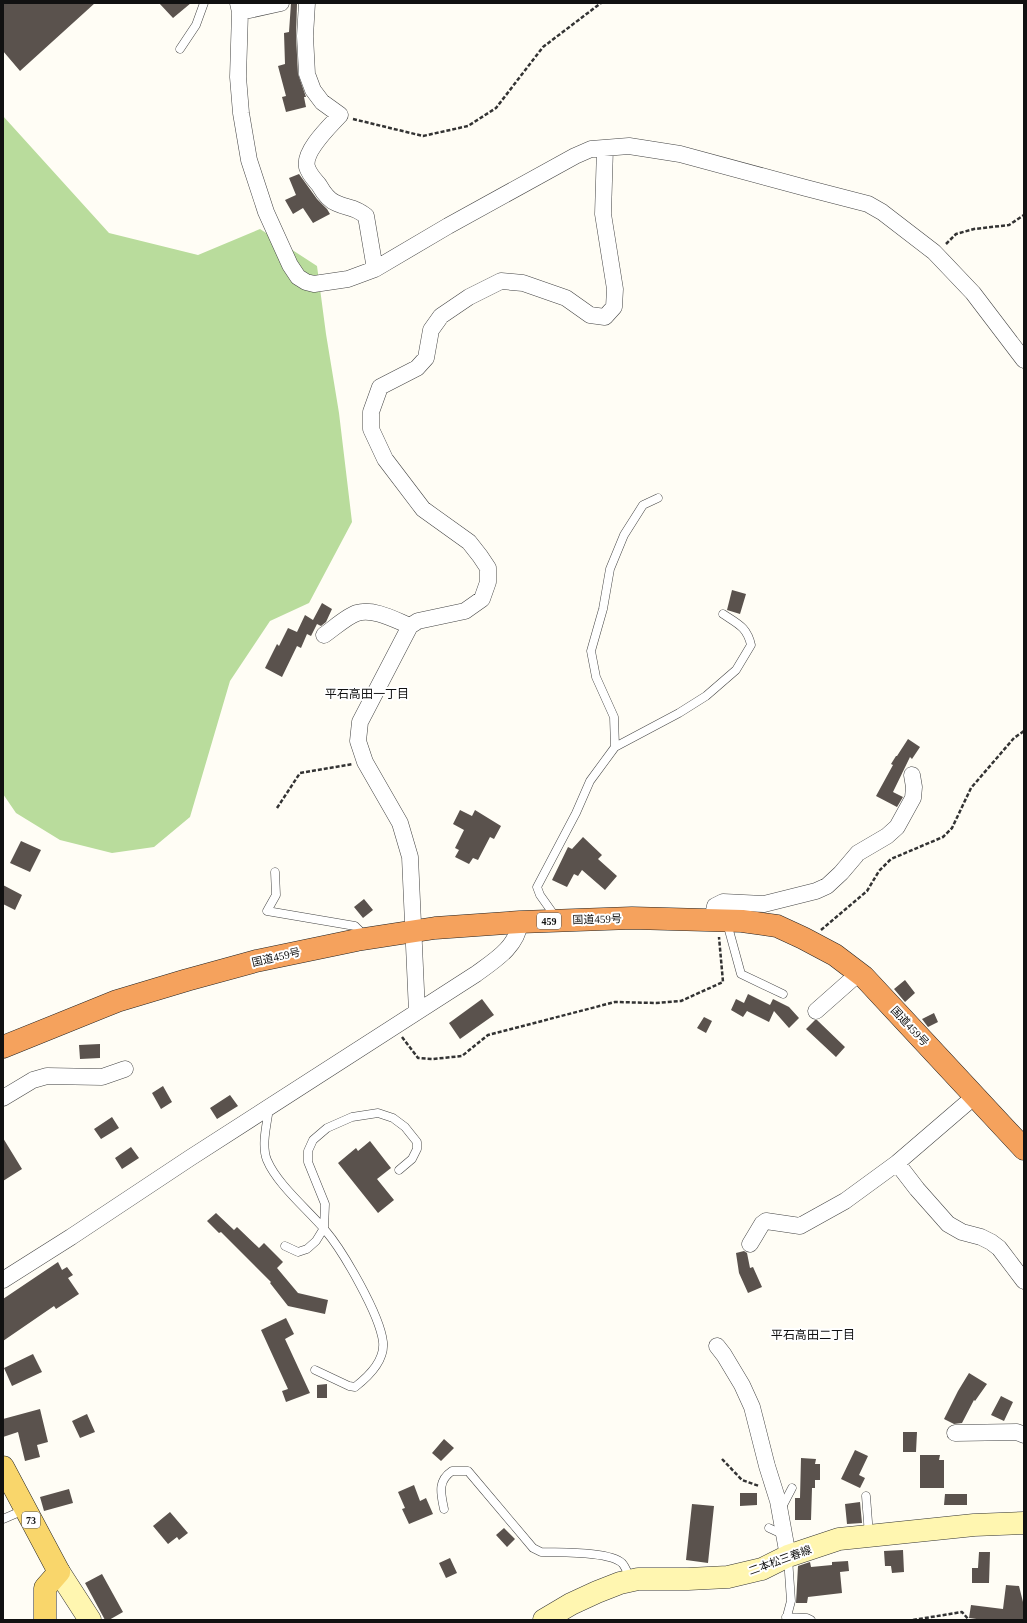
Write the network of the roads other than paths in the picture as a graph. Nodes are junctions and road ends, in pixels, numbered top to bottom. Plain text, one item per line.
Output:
1 (204, 3) edge
2 (281, 3) edge
3 (307, 3) edge
4 (239, 8) edge
5 (180, 49) dead end
6 (605, 148) junction
7 (375, 269) junction
8 (1024, 360) edge
9 (658, 498) dead end
10 (723, 614) dead end
11 (410, 626) junction
12 (324, 635) dead end
13 (615, 747) junction
14 (912, 775) dead end
15 (275, 872) dead end
16 (719, 920) junction
17 (558, 921) junction
18 (520, 922) junction
19 (412, 931) junction
20 (368, 938) junction
21 (859, 973) junction
22 (783, 994) dead end
23 (816, 1011) dead end
24 (417, 1012) junction
25 (3, 1047) edge
26 (125, 1069) dead end
27 (975, 1096) junction
28 (3, 1098) edge
29 (269, 1108) junction
30 (1024, 1149) edge
31 (897, 1163) junction
32 (399, 1170) dead end
33 (324, 1228) junction
34 (750, 1244) dead end
35 (285, 1246) dead end
36 (3, 1280) edge
37 (1024, 1281) edge
38 (717, 1346) dead end
39 (315, 1370) dead end
40 (955, 1434) dead end
41 (1024, 1435) edge
42 (3, 1468) edge
43 (792, 1488) dead end
44 (866, 1496) dead end
45 (444, 1509) dead end
46 (25, 1510) junction
47 (780, 1511) junction
48 (3, 1519) edge
49 (1024, 1523) edge
50 (768, 1528) dead end
51 (784, 1535) junction
52 (869, 1535) junction
53 (788, 1556) junction
54 (59, 1572) junction
55 (631, 1581) junction
56 (786, 1619) edge
57 (45, 1620) edge
58 (90, 1620) edge
59 (544, 1620) edge
60 (811, 1620) edge

1 - 5 lane
2 - 4 street
3 - 7 street
4 - 7 street
6 - 7 street
6 - 8 street
6 - 11 street
9 - 13 lane
10 - 13 lane
11 - 12 street
11 - 19 street
13 - 17 lane
14 - 16 street
15 - 20 lane
16 - 17 highway, 国道459号 / 459
16 - 21 highway, 国道459号 / 459
16 - 22 lane
17 - 18 highway, 国道459号 / 459
18 - 19 highway, 国道459号 / 459
18 - 24 street
19 - 20 highway, 国道459号 / 459
19 - 24 street
20 - 25 highway, 国道459号 / 459
21 - 23 street
21 - 27 highway, 国道459号 / 459
24 - 29 street
26 - 28 street
27 - 30 highway, 国道459号 / 459
27 - 31 street
29 - 33 lane
29 - 36 street
31 - 34 street
31 - 37 street
32 - 33 lane
33 - 35 lane
33 - 39 lane
38 - 47 street
40 - 41 street
42 - 46 main road, 73
43 - 47 lane
44 - 52 lane
45 - 55 lane
46 - 48 lane
46 - 54 main road, 73
47 - 51 street
49 - 52 main road, 二本松三春線
50 - 51 lane
51 - 53 street
52 - 53 main road, 二本松三春線
53 - 55 main road, 二本松三春線
53 - 56 lane
54 - 57 main road
54 - 58 main road
55 - 59 main road, 二本松三春線
56 - 60 lane

